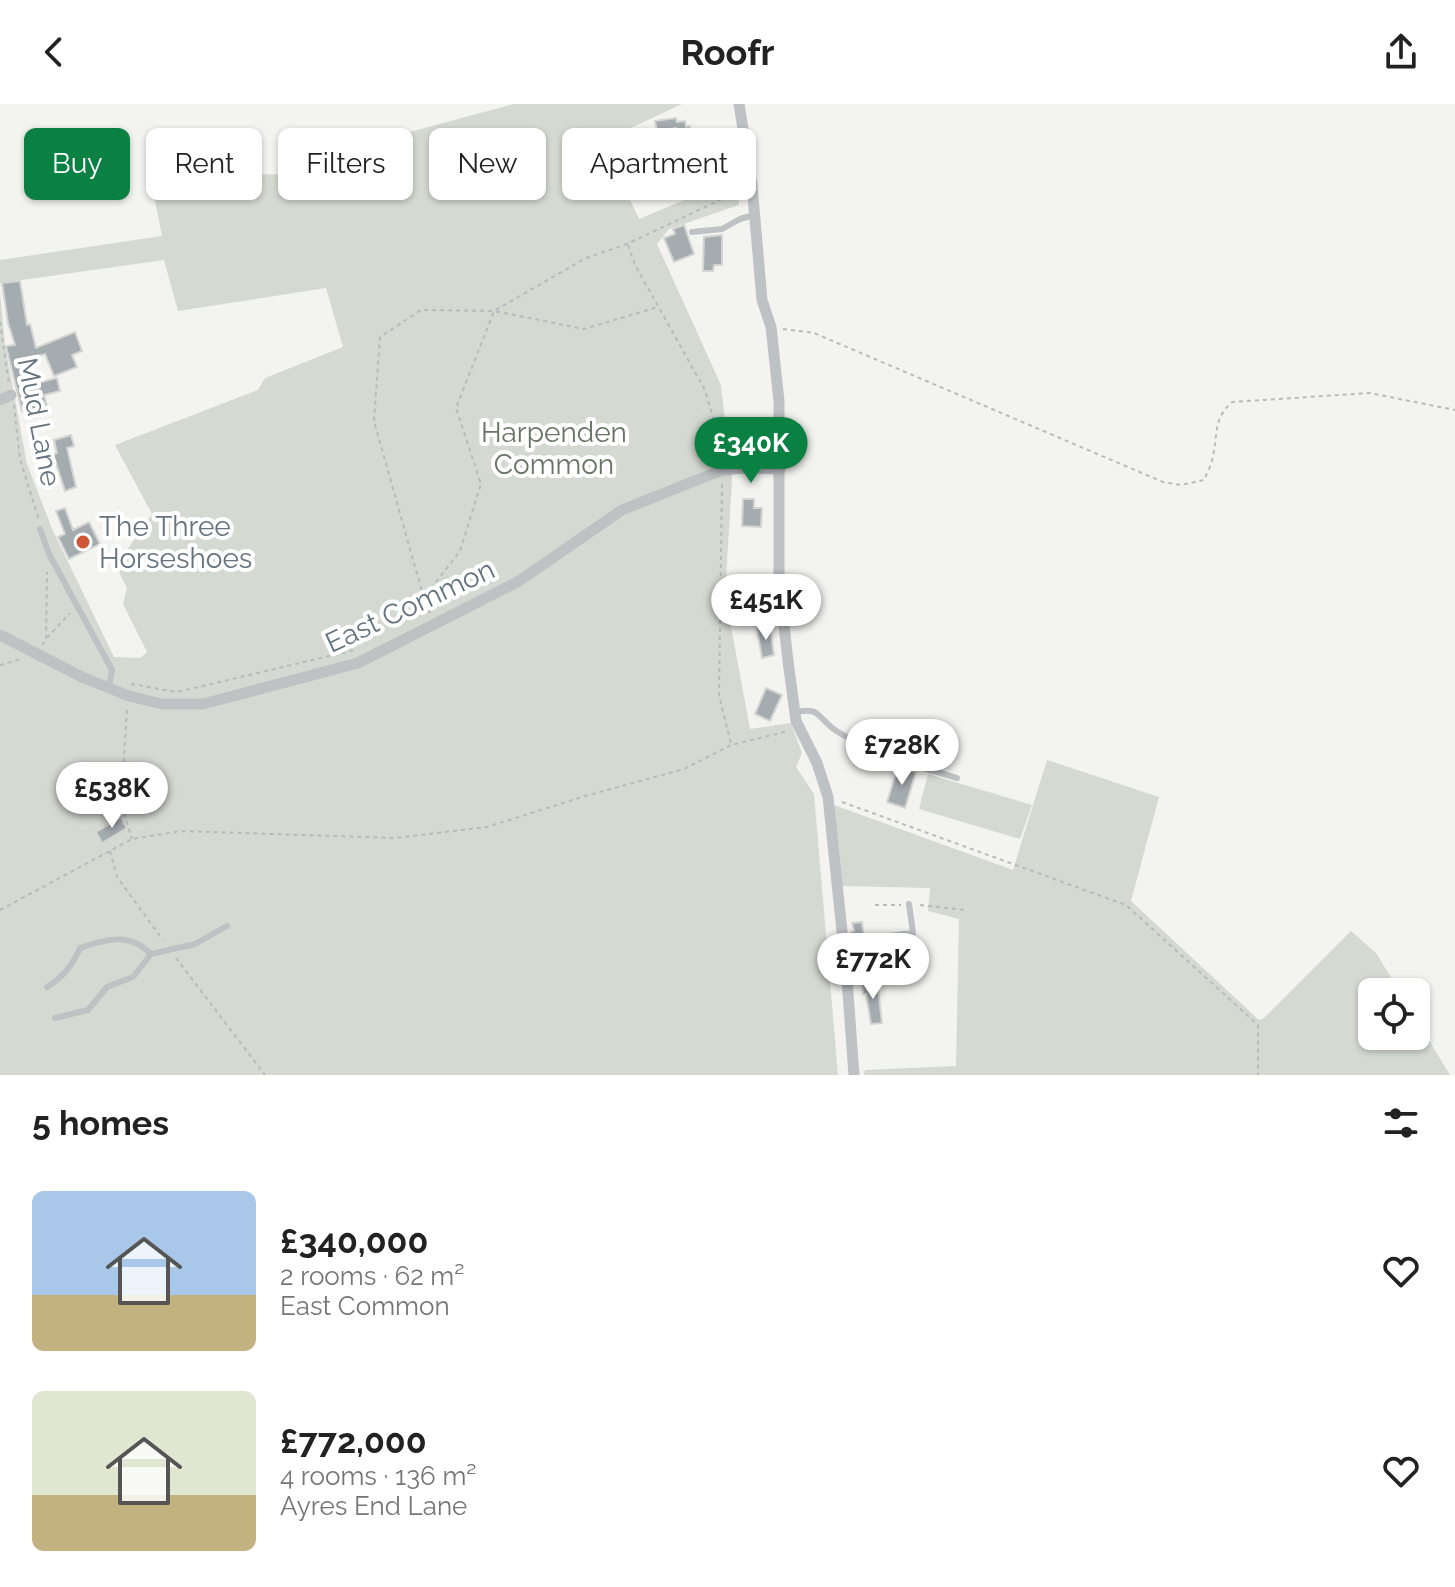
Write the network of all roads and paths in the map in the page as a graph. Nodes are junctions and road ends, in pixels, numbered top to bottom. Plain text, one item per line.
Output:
1 (739, 104) edge
2 (743, 128) edge
3 (715, 200) edge
4 (754, 200) edge
5 (755, 215) junction
6 (692, 232) dead end
7 (627, 244) junction
8 (658, 307) junction
9 (494, 311) junction
10 (0, 322) edge
11 (771, 327) junction
12 (6, 398) edge
13 (1455, 410) edge
14 (780, 469) junction
15 (722, 470) junction
16 (40, 529) joint
17 (49, 554) junction
18 (436, 582) junction
19 (76, 606) junction
20 (454, 614) junction
21 (0, 635) edge
22 (46, 640) junction
23 (358, 649) dead end
24 (37, 654) junction
25 (0, 665) edge
26 (109, 688) junction
27 (129, 696) junction
28 (795, 712) junction
29 (800, 728) junction
30 (731, 745) junction
31 (957, 778) dead end
32 (828, 797) junction
33 (132, 839) junction
34 (110, 851) junction
35 (909, 904) junction
36 (875, 905) dead end
37 (0, 910) edge
38 (964, 910) dead end
39 (227, 926) dead end
40 (170, 950) junction
41 (151, 954) junction
42 (847, 979) junction
43 (47, 987) dead end
44 (55, 1018) dead end
45 (265, 1075) edge
46 (854, 1075) edge
47 (1258, 1075) edge

1 - 2 street
3 - 7 path
4 - 5 street
5 - 6 lane
5 - 11 street
7 - 8 path
7 - 9 path
8 - 9 path
8 - 15 path
9 - 18 path
9 - 18 path
10 - 12 path, Mud Lane
11 - 13 path
11 - 14 street
12 - 16 path, Mud Lane
14 - 15 street, East Common
14 - 28 street
15 - 20 street, East Common
15 - 30 path
16 - 17 lane
17 - 19 lane
17 - 22 path
18 - 20 path
19 - 22 path
19 - 26 lane
20 - 27 street, East Common
21 - 24 street, East Common
22 - 24 path
23 - 27 path
24 - 25 path
24 - 26 street, East Common
26 - 27 street, East Common
27 - 33 path
28 - 29 street
28 - 31 lane
29 - 30 path
29 - 32 street
30 - 33 path
32 - 42 street
32 - 47 path
33 - 34 path
34 - 37 path
34 - 40 path
35 - 36 path
35 - 38 path
35 - 42 lane
39 - 40 lane
40 - 41 lane
40 - 45 path
41 - 43 lane
41 - 44 lane
42 - 46 street

